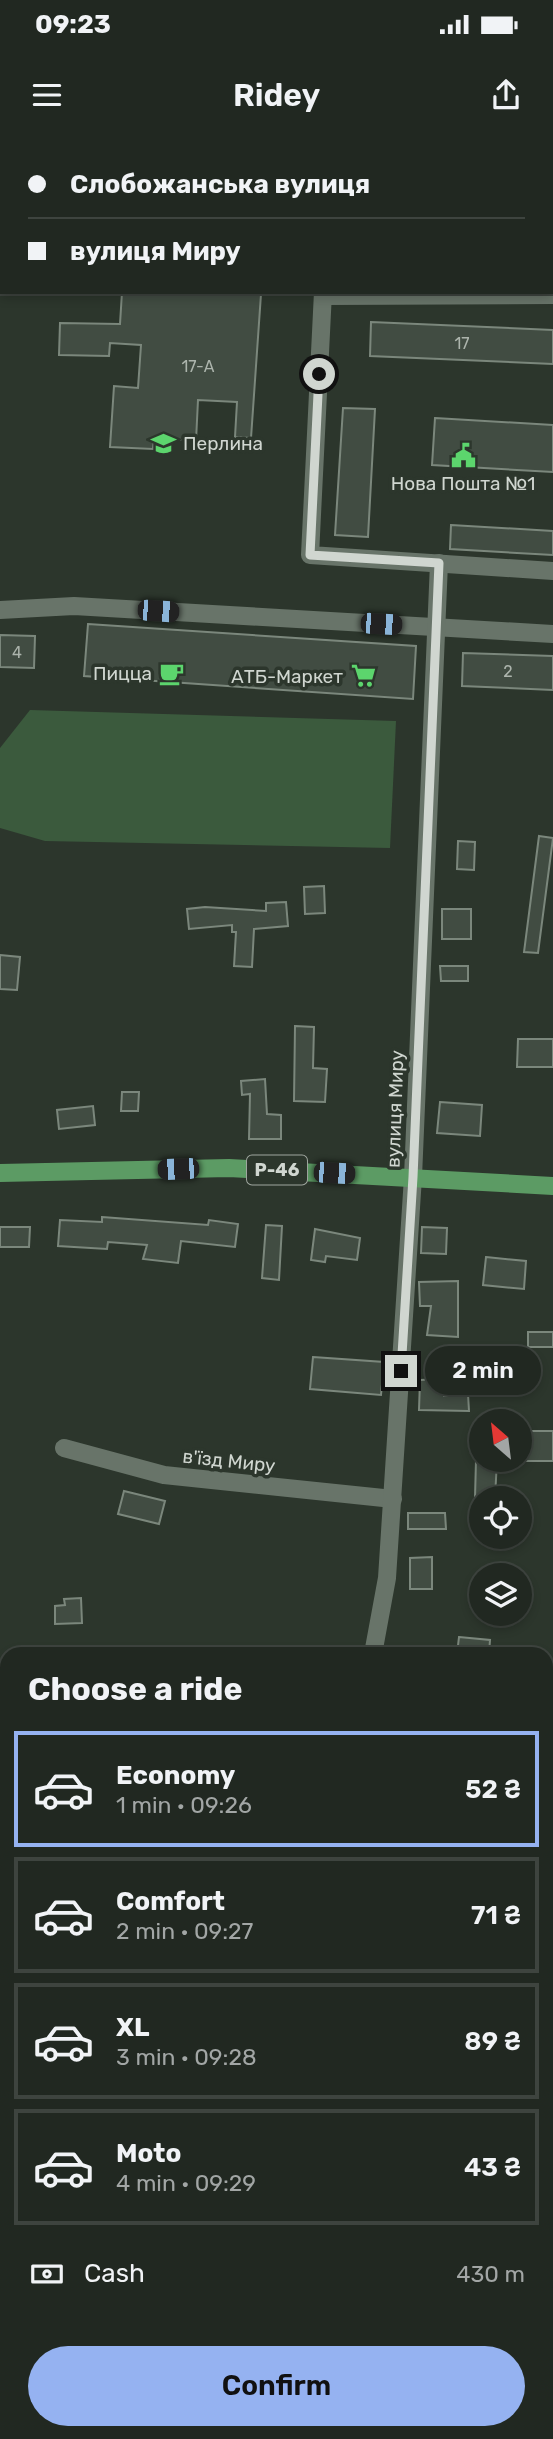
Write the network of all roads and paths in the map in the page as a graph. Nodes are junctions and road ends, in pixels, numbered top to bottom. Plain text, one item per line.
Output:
1 (323, 294) edge
2 (553, 295) edge
3 (439, 563) junction
4 (553, 571) edge
5 (0, 610) edge
6 (437, 628) junction
7 (553, 634) edge
8 (0, 1173) edge
9 (413, 1177) junction
10 (553, 1186) edge
11 (64, 1448) dead end
12 (393, 1499) junction
13 (374, 1647) edge

1 - 2 street
1 - 3 street
3 - 4 street
3 - 6 street, вулиця Миру
5 - 6 street
6 - 7 street
6 - 9 street, вулиця Миру
8 - 9 main road, Р-46
9 - 10 main road, Р-46
9 - 12 street, вулиця Миру
11 - 12 street, в'їзд Миру
12 - 13 street, вулиця Миру

